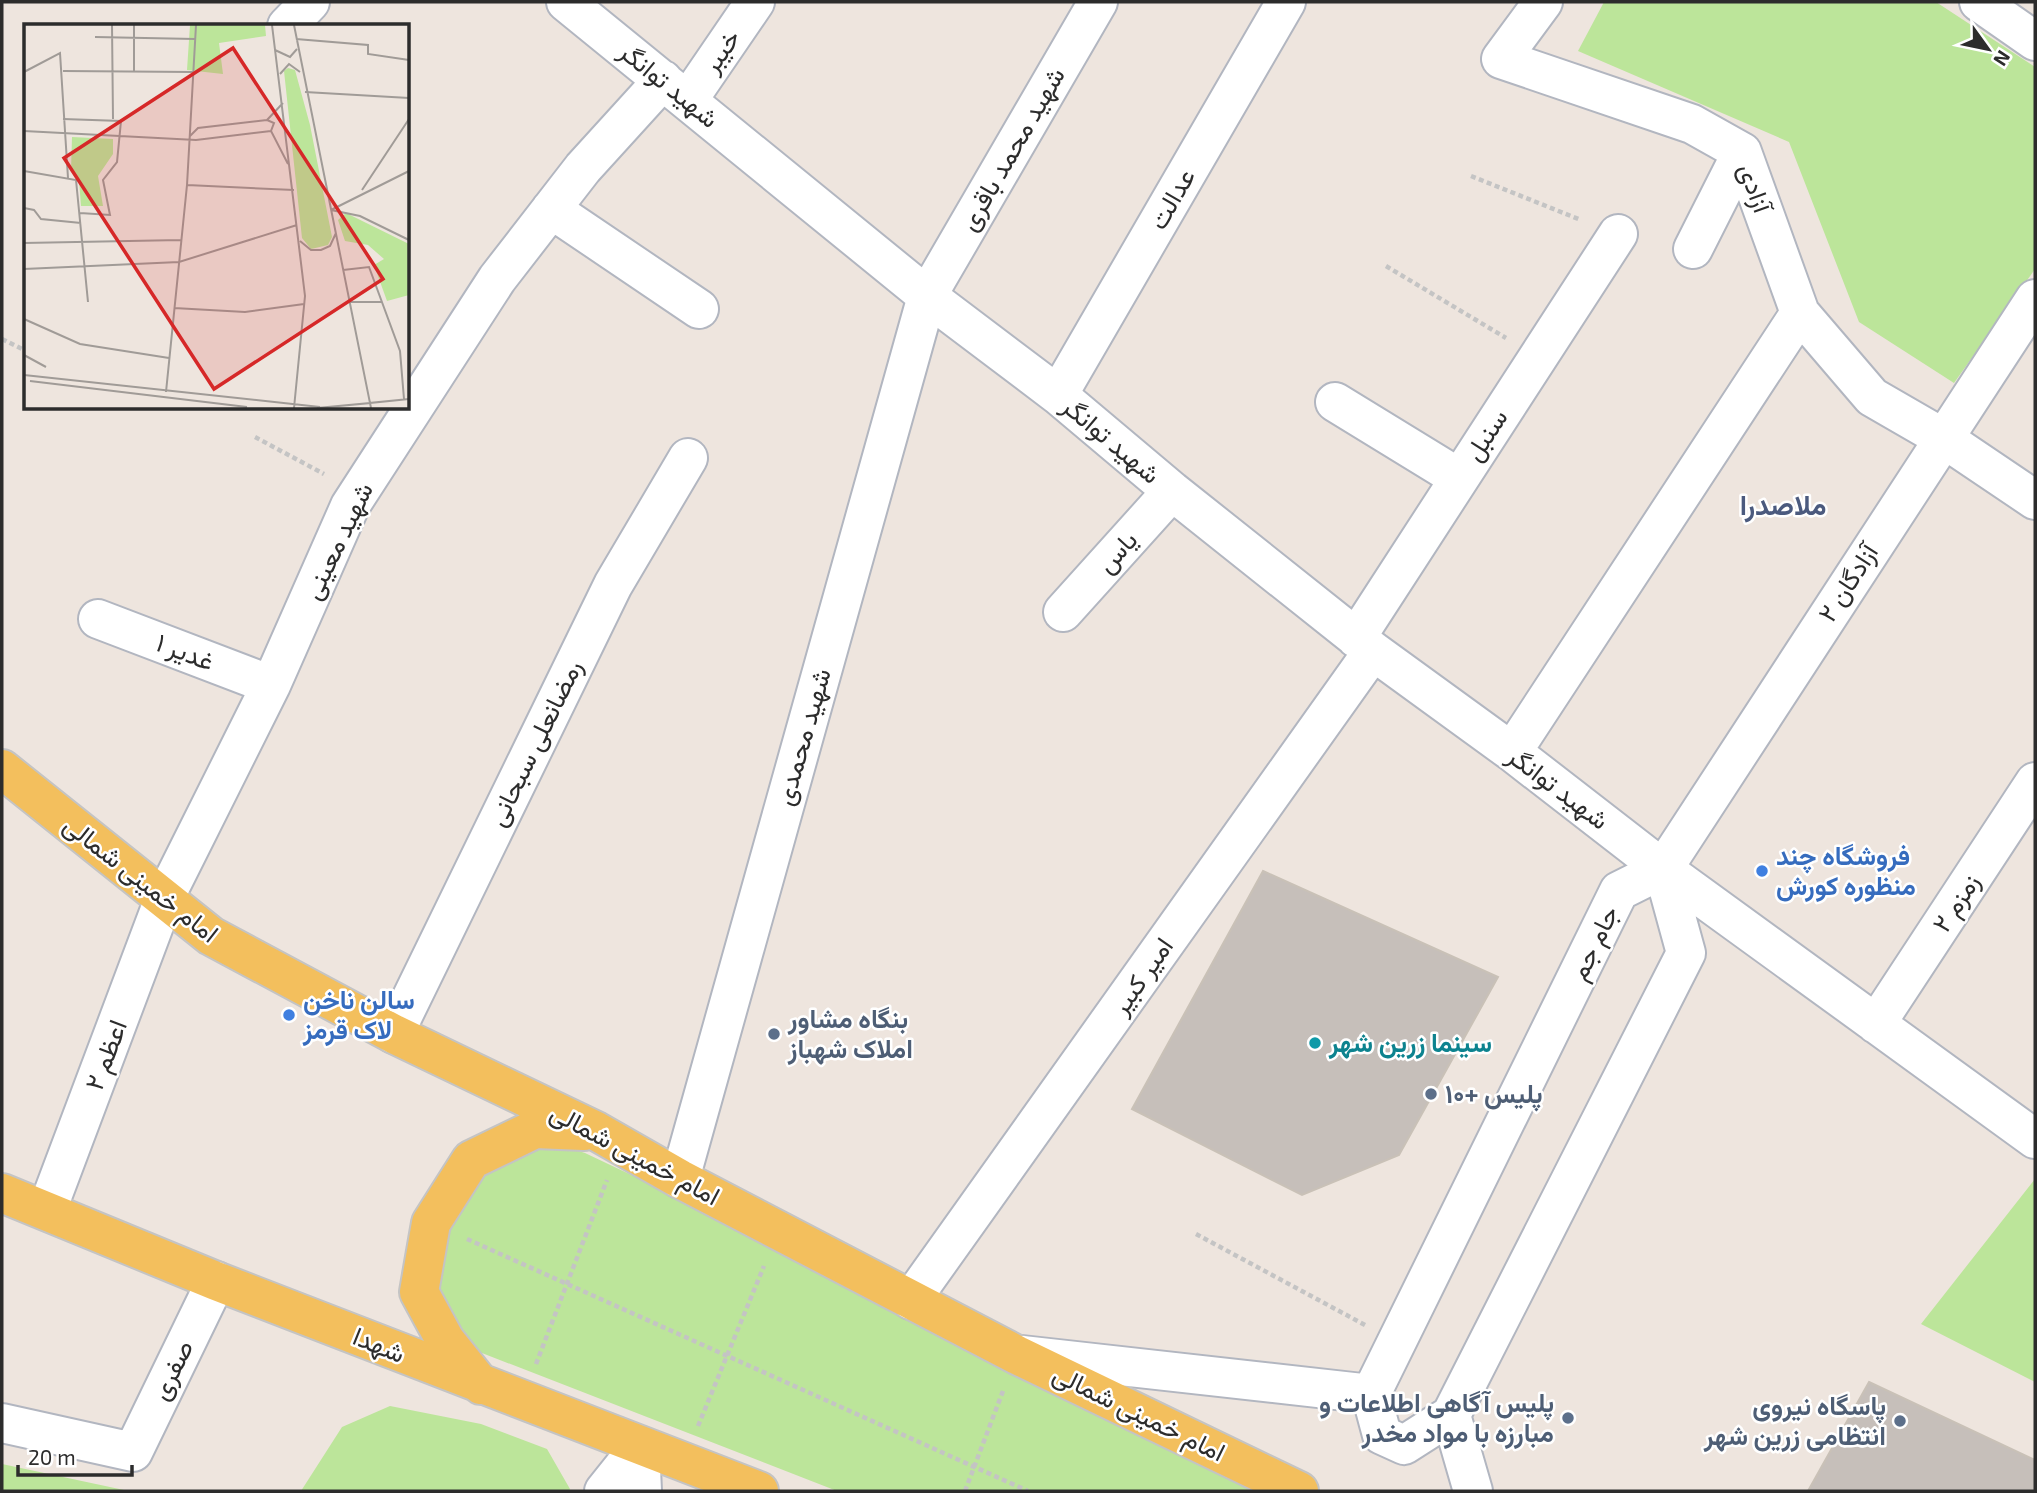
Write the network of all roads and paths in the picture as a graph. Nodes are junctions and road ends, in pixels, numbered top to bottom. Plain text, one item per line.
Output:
1 (310, 2) edge
2 (566, 2) edge
3 (755, 2) edge
4 (1098, 2) edge
5 (1286, 2) edge
6 (1543, 2) edge
7 (1979, 2) edge
8 (289, 24) edge
9 (2035, 41) edge
10 (675, 90) junction
11 (1742, 152) junction
12 (1472, 176) dead end
13 (551, 209) junction
14 (1618, 234) joint
15 (1693, 249) dead end
16 (1386, 267) dead end
17 (927, 296) junction
18 (2035, 299) edge
19 (699, 309) dead end
20 (1800, 313) junction
21 (2, 339) edge
22 (24, 350) edge
23 (1537, 357) junction
24 (1058, 395) junction
25 (1335, 402) dead end
26 (255, 437) dead end
27 (1943, 438) junction
28 (688, 458) dead end
29 (1459, 478) junction
30 (1172, 492) junction
31 (359, 493) junction
32 (2035, 500) edge
33 (1063, 612) dead end
34 (98, 619) dead end
35 (1364, 644) junction
36 (271, 685) junction
37 (1512, 752) junction
38 (2, 769) edge
39 (2035, 782) edge
40 (1663, 869) junction
41 (164, 900) junction
42 (1876, 1024) junction
43 (394, 1034) junction
44 (608, 1138) junction
45 (2035, 1139) edge
46 (680, 1179) junction
47 (2, 1193) edge
48 (47, 1210) junction
49 (431, 1223) junction
50 (779, 1230) junction
51 (1196, 1234) dead end
52 (216, 1281) junction
53 (568, 1284) junction
54 (911, 1300) junction
55 (1396, 1342) junction
56 (1017, 1355) junction
57 (728, 1356) junction
58 (481, 1385) junction
59 (1371, 1394) junction
60 (521, 1401) junction
61 (1451, 1415) junction
62 (2, 1423) edge
63 (640, 1446) junction
64 (682, 1462) junction
65 (975, 1467) junction
66 (604, 1491) edge
67 (642, 1491) edge
68 (759, 1491) edge
69 (965, 1491) edge
70 (1028, 1491) edge
71 (1299, 1491) edge
72 (1474, 1491) edge

1 - 8 street
2 - 10 street, شهید توانگر
3 - 10 street, خیبر
4 - 17 street, شهید محمد باقری
5 - 24 street, عدالت
6 - 11 street, آزادی
7 - 9 street
10 - 13 street, شهید معینی
10 - 17 street, شهید توانگر
11 - 15 street
11 - 20 street, آزادی
12 - 14 path
13 - 19 street
13 - 31 street, شهید معینی
14 - 23 street, سنبل
16 - 23 path
17 - 24 street, شهید توانگر
17 - 46 street, شهید محمدی
18 - 27 street, آزادگان ۲
20 - 27 street, آزادی
20 - 37 street
21 - 22 path
23 - 29 street, سنبل
24 - 30 street, شهید توانگر
25 - 29 street
26 - 31 path
27 - 32 street, آزادی
27 - 40 street, آزادگان ۲
28 - 43 street, رمضانعلی سبحانی
29 - 35 street, سنبل
30 - 33 street, یاس
30 - 35 street, شهید توانگر
31 - 36 street, شهید معینی
34 - 36 street, غدیر ۱
35 - 37 street, شهید توانگر
35 - 54 street, امیر کبیر
36 - 41 street, شهید معینی
37 - 40 street, شهید توانگر
38 - 41 main road, امام خمینی شمالی
39 - 42 street, زمزم ۲
40 - 42 street, شهید توانگر
40 - 55 street, جام جم
40 - 61 street
41 - 43 main road, امام خمینی شمالی
41 - 48 street, اعظم ۲
42 - 45 street, شهید توانگر
43 - 44 main road, امام خمینی شمالی
44 - 46 main road, امام خمینی شمالی
44 - 49 main road
44 - 53 path
46 - 50 main road, امام خمینی شمالی
47 - 48 main road, شهدا
48 - 52 main road, شهدا
49 - 53 path
49 - 58 main road
50 - 54 main road, امام خمینی شمالی
50 - 57 path
51 - 55 path
52 - 58 main road, شهدا
52 - 62 street, صفری
53 - 57 path
53 - 60 path
54 - 56 main road, امام خمینی شمالی
55 - 59 street, جام جم
56 - 59 street
56 - 65 path
56 - 71 main road, امام خمینی شمالی
57 - 64 path
57 - 65 path
58 - 60 main road, شهدا
59 - 61 street
60 - 63 main road, شهدا
61 - 72 street
63 - 64 main road, شهدا
63 - 66 street
63 - 67 street
64 - 68 main road, شهدا
65 - 69 path
65 - 70 path

